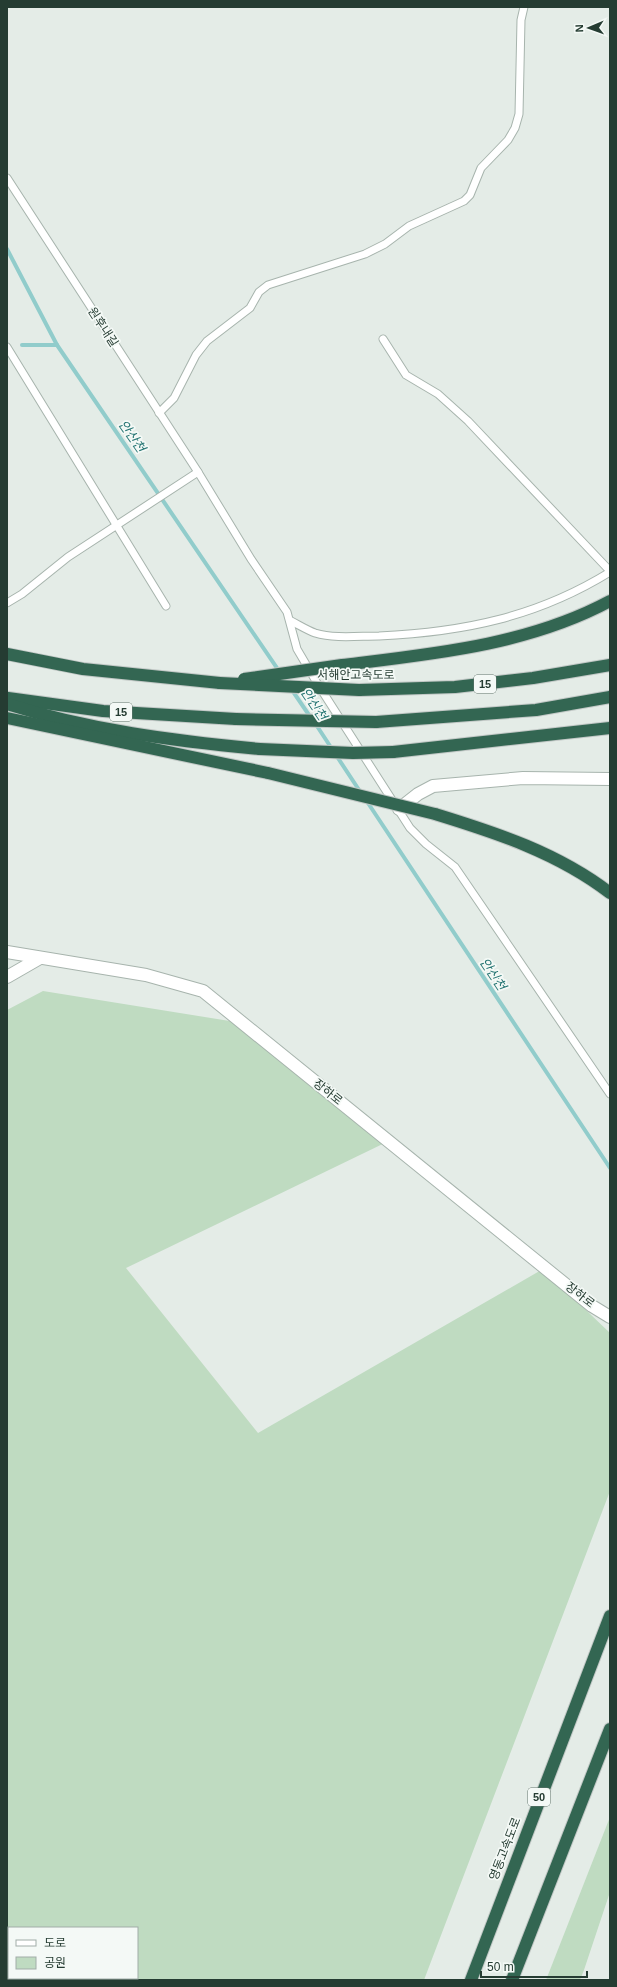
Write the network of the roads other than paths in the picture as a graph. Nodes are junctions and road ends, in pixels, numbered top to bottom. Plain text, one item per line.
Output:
1 (524, 7) edge
2 (7, 178) edge
3 (383, 339) dead end
4 (7, 347) edge
5 (159, 413) junction
6 (196, 474) junction
7 (120, 523) junction
8 (610, 571) edge
9 (610, 601) edge
10 (7, 603) edge
11 (166, 606) dead end
12 (291, 621) junction
13 (7, 654) edge
14 (610, 665) edge
15 (220, 683) junction
16 (610, 697) edge
17 (7, 698) edge
18 (7, 704) edge
19 (7, 718) edge
20 (610, 728) edge
21 (610, 779) edge
22 (399, 809) junction
23 (610, 893) edge
24 (7, 952) edge
25 (40, 958) junction
26 (7, 977) edge
27 (610, 1094) edge
28 (610, 1317) edge
29 (610, 1616) edge
30 (610, 1729) edge
31 (471, 1980) edge
32 (512, 1980) edge

1 - 5 lane
2 - 5 lane, 원후내길
3 - 8 lane
4 - 7 lane
5 - 6 lane, 원후내길
6 - 7 lane
6 - 12 lane, 원후내길
7 - 10 lane
7 - 11 lane
8 - 12 lane
9 - 15 highway, bridge
12 - 22 lane, 원후내길
13 - 15 highway, 서해안고속도로 / 15
14 - 15 highway, 서해안고속도로 / 15, bridge
16 - 17 highway, 15, bridge
18 - 20 highway, bridge
19 - 23 highway, bridge
21 - 22 street
22 - 27 lane, 원후내길
24 - 25 street, 장하로
25 - 26 street
25 - 28 street, 장하로
29 - 31 highway, 영동고속도로 / 50
30 - 32 highway

